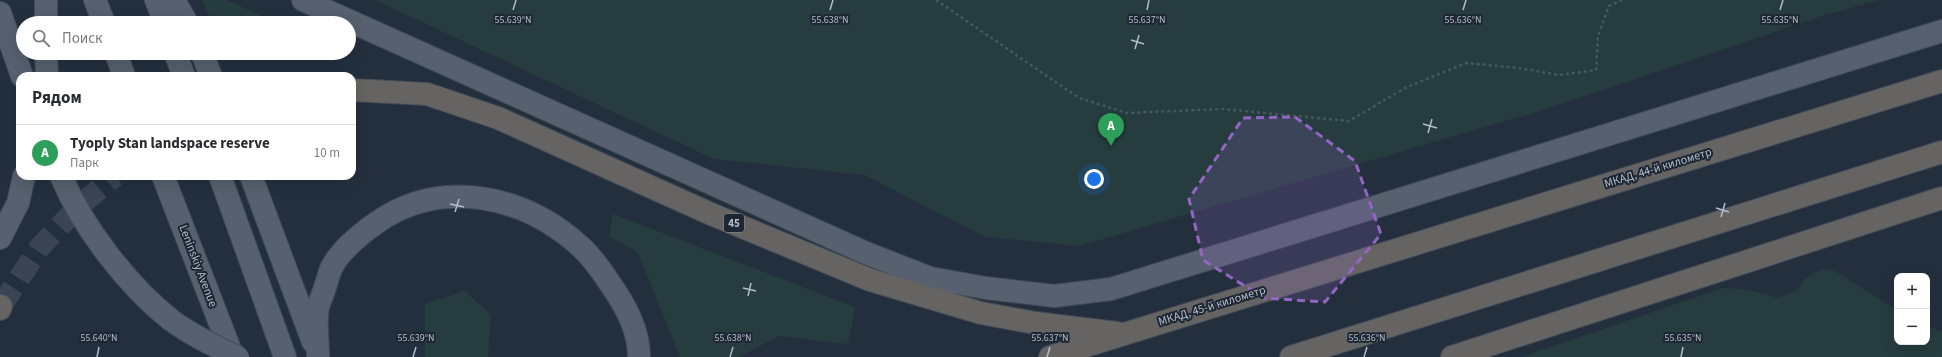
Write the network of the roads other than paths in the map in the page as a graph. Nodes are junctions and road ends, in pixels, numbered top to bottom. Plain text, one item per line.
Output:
1 (46, 0) edge
2 (95, 0) edge
3 (156, 0) edge
4 (174, 0) edge
5 (304, 0) edge
6 (0, 13) edge
7 (46, 16) edge
8 (101, 16) edge
9 (162, 16) edge
10 (183, 16) edge
11 (339, 16) edge
12 (356, 24) edge
13 (1942, 31) edge
14 (16, 59) edge
15 (16, 60) edge
16 (46, 60) edge
17 (118, 60) edge
18 (178, 60) edge
19 (205, 60) edge
20 (21, 72) edge
21 (47, 72) edge
22 (123, 72) edge
23 (183, 72) edge
24 (209, 72) edge
25 (1942, 81) edge
26 (356, 90) edge
27 (1942, 152) edge
28 (23, 180) edge
29 (64, 180) edge
30 (165, 180) edge
31 (221, 180) edge
32 (253, 180) edge
33 (1942, 198) edge
34 (0, 238) edge
35 (1374, 256) joint
36 (1125, 334) junction
37 (1336, 343) junction
38 (319, 356) edge
39 (233, 357) edge
40 (238, 357) edge
41 (285, 357) edge
42 (639, 357) edge
43 (1050, 357) edge
44 (1291, 357) edge
45 (1311, 357) edge
46 (1452, 357) edge

1 - 7 main road
2 - 8 main road
3 - 9 main road
4 - 10 main road
5 - 11 main road
6 - 14 main road
12 - 13 main road
15 - 20 main road
16 - 21 main road
17 - 22 main road
18 - 23 main road
19 - 24 main road
25 - 35 highway, МКАД, 44-й километр
26 - 36 highway, 45
27 - 37 highway
28 - 34 main road
29 - 40 main road, bridge
30 - 39 main road, Leninskiy Avenue
31 - 41 main road
32 - 38 main road
33 - 46 highway
35 - 36 highway, МКАД, 45-й километр
36 - 43 highway, МКАД, 45-й километр
37 - 44 highway
37 - 45 main road
38 - 42 main road

